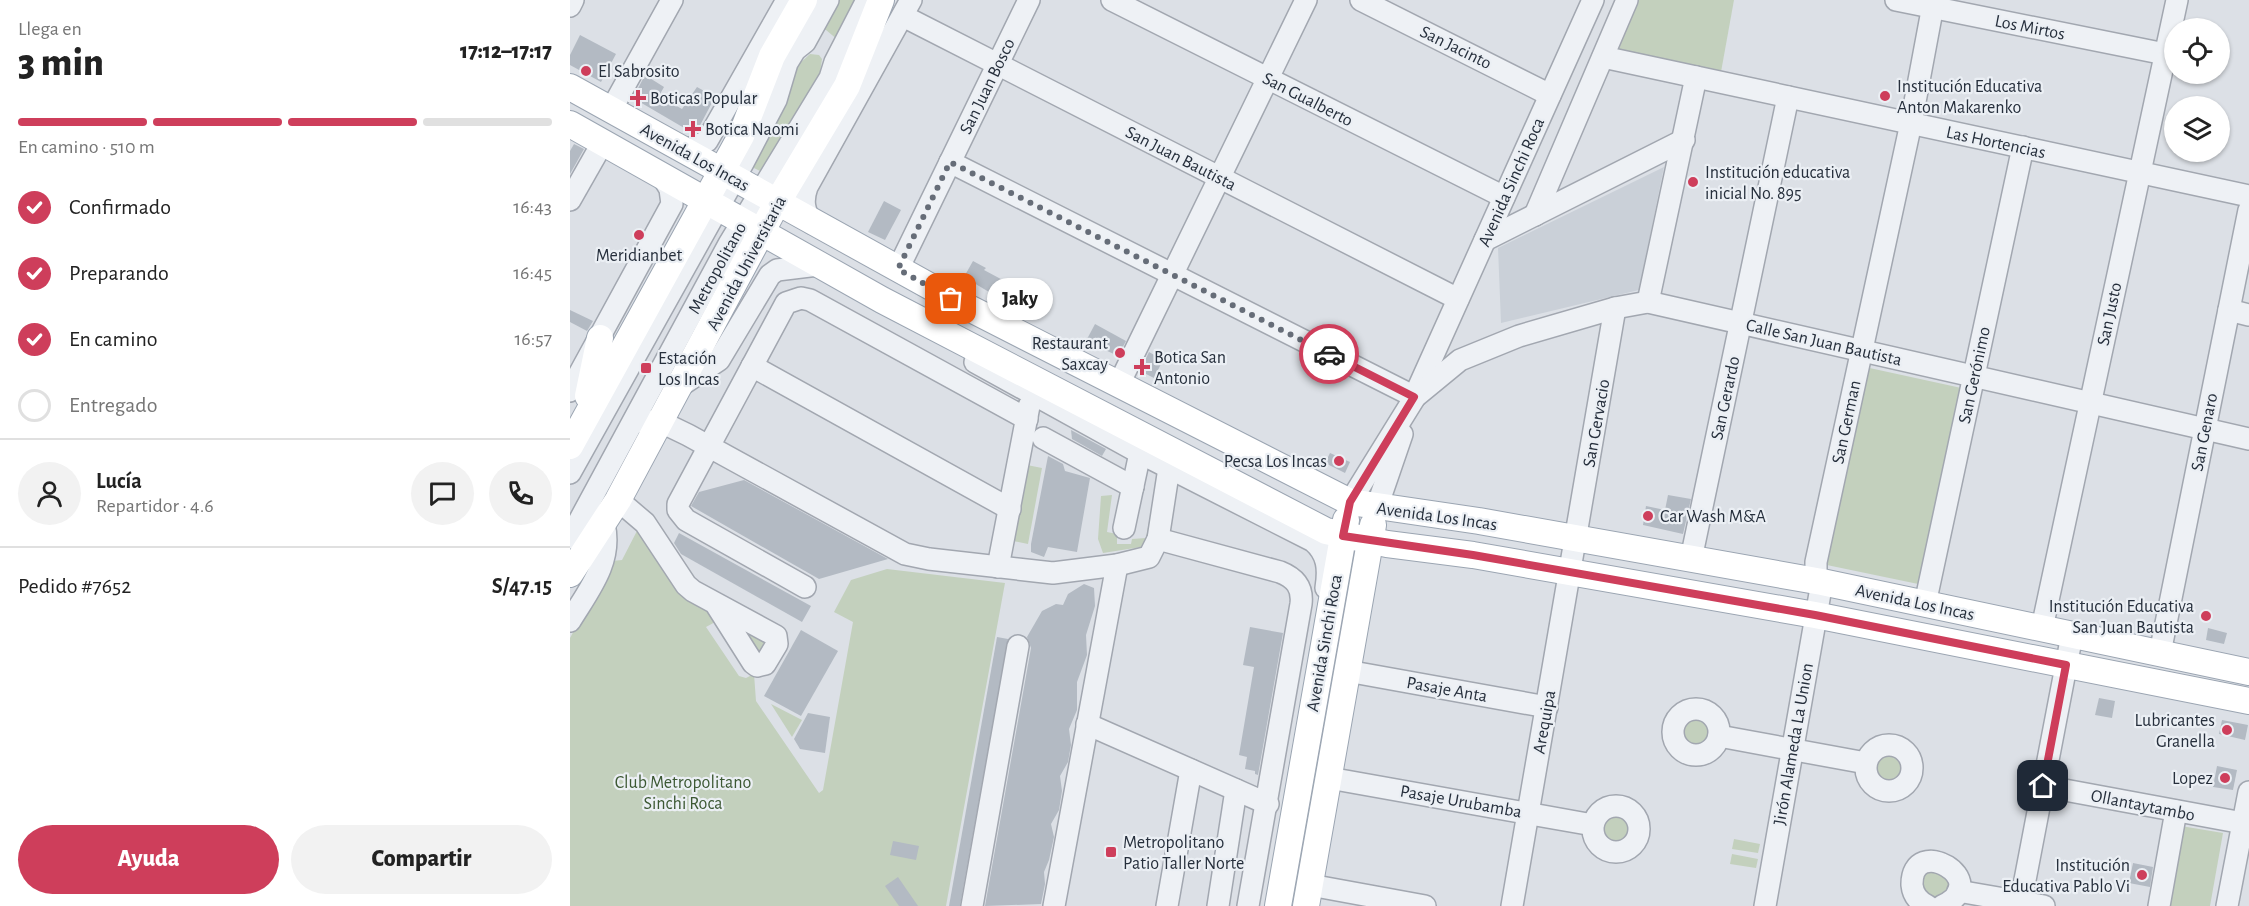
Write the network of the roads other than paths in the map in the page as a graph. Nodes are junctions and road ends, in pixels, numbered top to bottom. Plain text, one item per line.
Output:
1 (573, 0) edge
2 (672, 0) edge
3 (787, 0) edge
4 (804, 0) edge
5 (828, 0) edge
6 (867, 0) edge
7 (881, 0) edge
8 (1029, 0) edge
9 (1112, 0) edge
10 (1306, 0) edge
11 (1361, 0) edge
12 (1595, 0) edge
13 (1896, 0) edge
14 (2176, 0) edge
15 (1625, 4) edge
16 (1933, 4) edge
17 (570, 6) edge
18 (907, 8) edge
19 (2172, 18) edge
20 (806, 42) junction
21 (2164, 54) edge
22 (1603, 57) junction
23 (2164, 59) edge
24 (835, 62) junction
25 (998, 64) junction
26 (1696, 77) junction
27 (1268, 78) junction
28 (570, 87) edge
29 (1550, 94) junction
30 (1788, 97) junction
31 (611, 110) junction
32 (1911, 123) junction
33 (570, 124) edge
34 (1684, 140) junction
35 (603, 142) junction
36 (676, 147) junction
37 (2023, 147) junction
38 (950, 162) junction
39 (2140, 173) junction
40 (727, 175) junction
41 (662, 176) junction
42 (1220, 178) junction
43 (2249, 196) edge
44 (1504, 197) junction
45 (768, 198) junction
46 (570, 201) edge
47 (711, 204) junction
48 (2249, 210) edge
49 (1535, 215) junction
50 (812, 223) junction
51 (753, 227) junction
52 (1485, 240) junction
53 (808, 265) junction
54 (898, 269) junction
55 (1172, 274) junction
56 (1458, 299) junction
57 (1648, 302) junction
58 (1616, 308) junction
59 (969, 309) junction
60 (2239, 313) edge
61 (1741, 323) junction
62 (600, 338) junction
63 (954, 338) junction
64 (1862, 351) junction
65 (752, 366) junction
66 (1974, 376) junction
67 (572, 382) edge
68 (1119, 384) junction
69 (678, 387) junction
70 (1032, 393) junction
71 (1414, 397) junction
72 (2091, 403) junction
73 (653, 413) junction
74 (1027, 419) junction
75 (2205, 429) junction
76 (576, 435) edge
77 (1043, 438) dead end
78 (2249, 439) edge
79 (624, 442) junction
80 (708, 446) junction
81 (1140, 453) junction
82 (1169, 468) junction
83 (570, 473) edge
84 (1133, 487) junction
85 (618, 500) junction
86 (1350, 502) junction
87 (1377, 507) junction
88 (1010, 509) junction
89 (604, 524) junction
90 (1124, 528) dead end
91 (1343, 536) junction
92 (570, 538) edge
93 (1576, 538) junction
94 (1158, 539) junction
95 (1371, 540) junction
96 (1691, 559) junction
97 (1116, 565) junction
98 (998, 567) junction
99 (1570, 572) junction
100 (570, 574) edge
101 (1819, 581) junction
102 (805, 587) dead end
103 (715, 603) dead end
104 (1925, 604) junction
105 (1815, 615) junction
106 (570, 621) edge
107 (2042, 628) junction
108 (2072, 635) junction
109 (1018, 646) dead end
110 (2160, 653) junction
111 (2066, 665) junction
112 (1347, 671) junction
113 (2249, 672) edge
114 (2249, 702) edge
115 (1547, 707) junction
116 (1087, 724) junction
117 (1719, 736) dead end
118 (1792, 749) junction
119 (1866, 763) dead end
120 (1191, 770) junction
121 (1329, 778) junction
122 (2043, 786) junction
123 (1236, 790) junction
124 (2249, 792) edge
125 (1268, 804) junction
126 (2176, 811) junction
127 (1528, 813) junction
128 (2243, 823) junction
129 (1593, 825) dead end
130 (2249, 861) edge
131 (1958, 891) junction
132 (1308, 896) edge
133 (2021, 904) edge
134 (972, 906) edge
135 (1054, 906) edge
136 (1167, 906) edge
137 (1218, 906) edge
138 (1248, 906) edge
139 (1268, 906) edge
140 (1278, 906) edge
141 (1425, 906) edge
142 (1512, 906) edge
143 (1765, 906) edge
144 (1928, 906) edge
145 (1942, 906) edge
146 (2044, 906) edge
147 (2159, 906) edge
148 (2227, 906) edge
149 (2237, 906) edge

1 - 17 street
2 - 31 street
3 - 36 street
4 - 40 main road
5 - 20 street
6 - 24 street
7 - 45 main road, Avenida Universitaria
8 - 25 street, San Juan Bosco
9 - 27 street, San Gualberto
10 - 27 street
11 - 29 street, San Jacinto
12 - 15 street
12 - 29 street, Avenida Sinchi Roca
13 - 16 street, Los Mirtos
14 - 19 street, San Justo
15 - 22 street
16 - 21 street, Los Mirtos
16 - 32 street, San German
18 - 25 street, San Juan Bautista
18 - 50 street, Avenida Universitaria
20 - 24 street
20 - 40 street
22 - 26 street, Las Hortencias
22 - 49 street
23 - 39 street, San Justo
24 - 45 street
25 - 38 street, San Juan Bosco
25 - 42 street, San Juan Bautista
26 - 30 street, Las Hortencias
26 - 34 street
27 - 42 street
27 - 44 street, San Gualberto
28 - 31 main road, Avenida Los Incas
29 - 44 street, Avenida Sinchi Roca
30 - 32 street, Las Hortencias
30 - 61 street, San Gerardo
31 - 36 main road, Avenida Los Incas
32 - 37 street, Las Hortencias
32 - 64 street, San German
33 - 35 main road, Avenida Los Incas
34 - 49 street
34 - 57 street
35 - 41 main road, Avenida Los Incas
35 - 46 street
36 - 40 main road, Avenida Los Incas
37 - 39 street, Las Hortencias
37 - 66 street, San Gerónimo
38 - 54 street, San Juan Bosco
38 - 55 street
39 - 43 street, Las Hortencias
39 - 72 street, San Justo
40 - 45 main road, Avenida Los Incas
40 - 47 main road
41 - 47 main road, Avenida Los Incas
41 - 62 street
42 - 55 street
42 - 56 street, San Juan Bautista
44 - 52 street, Avenida Sinchi Roca
45 - 50 main road, Avenida Los Incas
45 - 51 main road, Avenida Universitaria
47 - 51 main road, Avenida Los Incas
47 - 76 main road
47 - 83 street, Metropolitano
48 - 60 street, San Genaro
49 - 52 street
50 - 54 main road, Avenida Los Incas
51 - 53 main road, Avenida Los Incas
51 - 69 main road, Avenida Universitaria
51 - 73 street, Metropolitano
52 - 56 street, Avenida Sinchi Roca
53 - 63 main road, Avenida Los Incas
53 - 69 street
53 - 70 street
54 - 59 main road, Avenida Los Incas
55 - 68 street
55 - 71 street
56 - 71 street, Avenida Sinchi Roca
57 - 58 street, Calle San Juan Bautista
57 - 61 street, Calle San Juan Bautista
58 - 71 street, Calle San Juan Bautista
58 - 93 street, San Gervacio
59 - 63 main road
59 - 68 main road, Avenida Los Incas
60 - 75 street, San Genaro
61 - 64 street, Calle San Juan Bautista
61 - 96 street, San Gerardo
62 - 67 street
62 - 76 main road
63 - 91 main road, Avenida Los Incas
64 - 66 street, Calle San Juan Bautista
64 - 101 street, San German
65 - 74 street
65 - 80 street
65 - 88 street
66 - 72 street, Calle San Juan Bautista
66 - 104 street, San Gerónimo
68 - 86 main road, Avenida Los Incas
69 - 73 main road, Avenida Universitaria
70 - 74 street
70 - 81 street
71 - 86 street, Avenida Sinchi Roca
71 - 87 street, Avenida Sinchi Roca
72 - 75 street, Calle San Juan Bautista
72 - 107 street, San Justo
73 - 79 street
73 - 79 street, Metropolitano
73 - 80 street
73 - 85 main road, Avenida Universitaria
74 - 88 street
75 - 78 street, Calle San Juan Bautista
75 - 110 street, San Genaro
77 - 84 street
79 - 92 street, Metropolitano
80 - 98 street
80 - 102 street
81 - 82 street
81 - 84 street
82 - 94 street
82 - 139 street
84 - 90 street
85 - 89 main road, Avenida Universitaria
85 - 103 street
86 - 87 main road, Avenida Los Incas
86 - 91 main road, Avenida Sinchi Roca
87 - 93 main road, Avenida Los Incas
87 - 95 main road, Avenida Sinchi Roca
88 - 98 street
89 - 100 main road, Avenida Universitaria
89 - 106 street
91 - 95 main road, Avenida Los Incas
91 - 140 main road, Avenida Sinchi Roca
93 - 96 main road, Avenida Los Incas
93 - 99 street, Arequipa
94 - 97 street
94 - 125 street
95 - 99 main road, Avenida Los Incas
95 - 112 main road, Avenida Sinchi Roca
96 - 101 main road, Avenida Los Incas
97 - 98 street
97 - 116 street
99 - 105 main road, Avenida Los Incas
99 - 115 street, Arequipa
101 - 104 main road, Avenida Los Incas
101 - 105 street, Jirón Alameda La Union
104 - 107 main road, Avenida Los Incas
105 - 111 main road, Avenida Los Incas
105 - 118 street, Jirón Alameda La Union
107 - 108 main road, Avenida Los Incas
108 - 110 main road, Avenida Los Incas
108 - 111 street
109 - 134 street
110 - 113 main road, Avenida Los Incas
111 - 114 main road, Avenida Los Incas
111 - 122 street
112 - 115 street, Pasaje Anta
112 - 121 main road, Avenida Sinchi Roca
115 - 127 street, Arequipa
116 - 120 street
116 - 135 street
117 - 118 street
118 - 119 street
118 - 143 street, Jirón Alameda La Union
120 - 123 street
120 - 136 street
121 - 127 street, Pasaje Urubamba
121 - 132 main road, Avenida Sinchi Roca
122 - 126 street, Ollantaytambo
122 - 133 street
123 - 125 street
123 - 137 street
124 - 128 street
125 - 138 street
126 - 128 street, Ollantaytambo
126 - 147 street
127 - 129 street, Pasaje Urubamba
127 - 142 street, Arequipa
128 - 148 street
130 - 149 street
131 - 133 street
131 - 144 street
131 - 145 street
132 - 141 street
133 - 146 street

